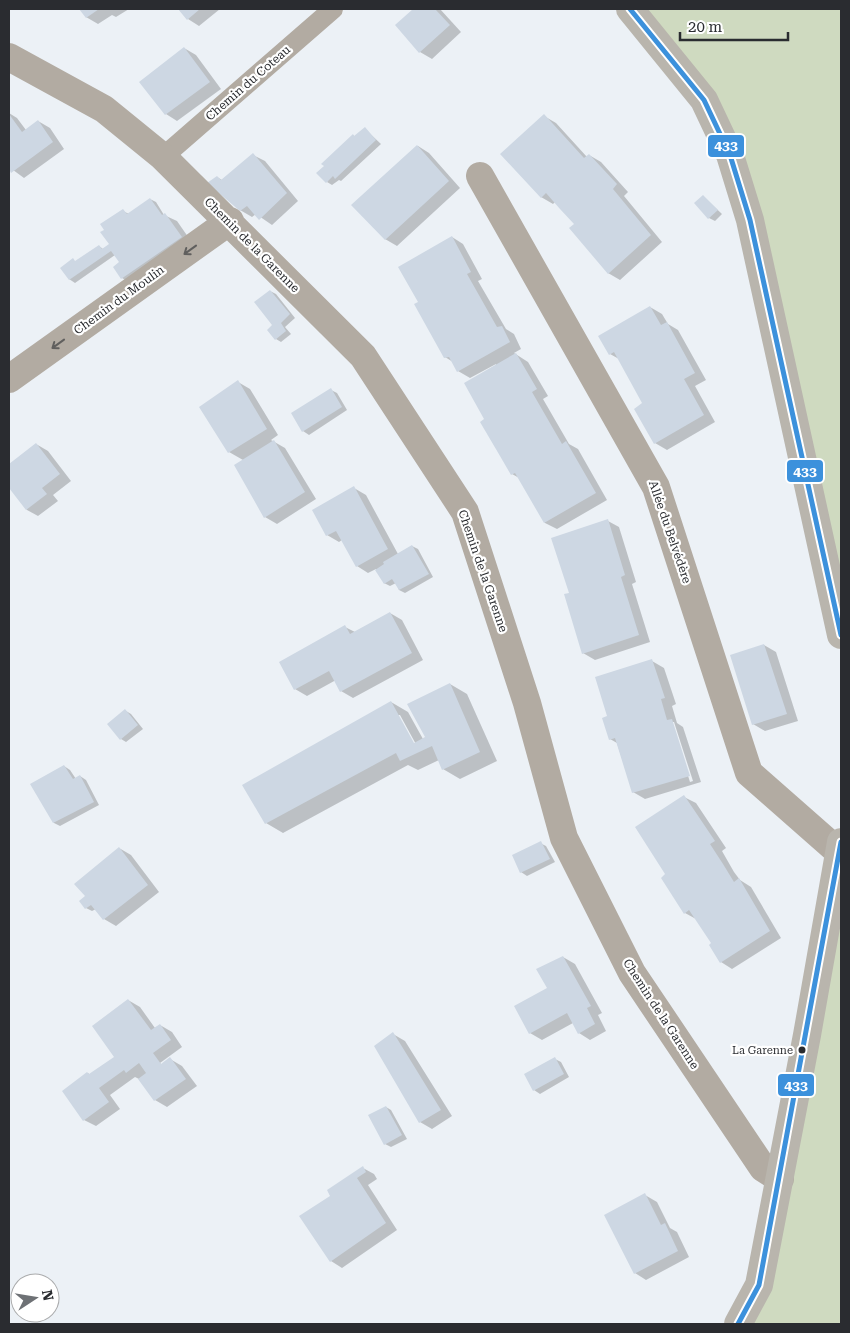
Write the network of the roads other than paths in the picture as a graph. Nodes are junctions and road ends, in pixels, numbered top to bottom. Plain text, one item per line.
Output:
1 (333, 9) edge
2 (630, 9) edge
3 (9, 57) edge
4 (163, 157) junction
5 (480, 176) dead end
6 (230, 221) junction
7 (9, 380) edge
8 (841, 635) edge
9 (841, 847) edge
10 (780, 1179) junction
11 (738, 1324) edge

1 - 4 lane, Chemin du Coteau
2 - 8 street
3 - 4 street, Chemin de la Garenne
4 - 6 street, Chemin de la Garenne
5 - 9 street, Allée du Belvédère
6 -> 7 street, Chemin du Moulin
6 - 10 street, Chemin de la Garenne
9 - 10 street
10 - 11 street

